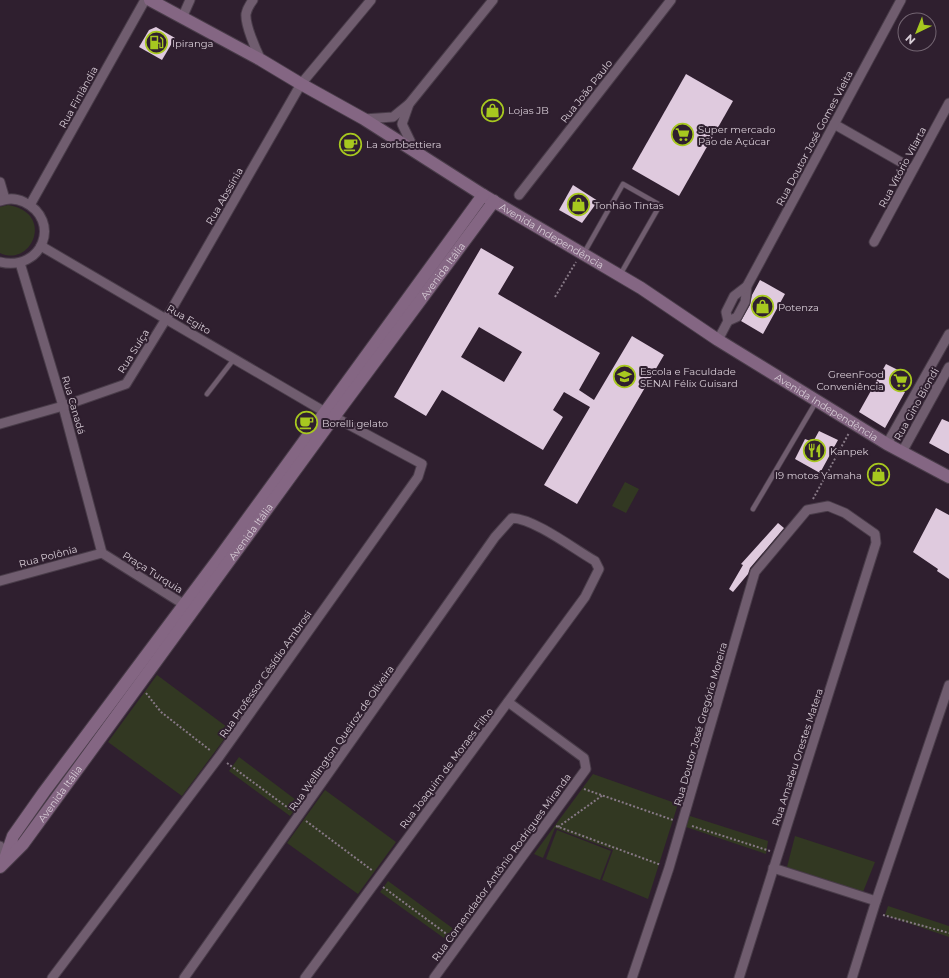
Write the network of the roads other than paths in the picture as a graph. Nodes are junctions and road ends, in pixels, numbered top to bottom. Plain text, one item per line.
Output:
1 (145, 0) edge
2 (150, 0) edge
3 (190, 0) edge
4 (253, 0) edge
5 (371, 0) edge
6 (492, 0) edge
7 (672, 0) edge
8 (901, 0) edge
9 (182, 18) junction
10 (261, 60) junction
11 (301, 84) junction
12 (949, 103) edge
13 (409, 104) junction
14 (364, 119) junction
15 (834, 124) junction
16 (415, 151) junction
17 (913, 169) junction
18 (0, 182) edge
19 (483, 195) junction
20 (519, 195) dead end
21 (3, 200) edge
22 (494, 201) junction
23 (30, 205) junction
24 (874, 242) dead end
25 (40, 246) junction
26 (582, 253) junction
27 (0, 262) edge
28 (20, 263) junction
29 (620, 275) junction
30 (166, 319) junction
31 (949, 334) edge
32 (718, 340) junction
33 (234, 359) junction
34 (949, 367) edge
35 (922, 380) junction
36 (937, 388) junction
37 (207, 394) dead end
38 (816, 400) junction
39 (63, 406) junction
40 (329, 414) junction
41 (0, 424) edge
42 (887, 444) junction
43 (902, 452) junction
44 (949, 477) edge
45 (752, 509) dead end
46 (520, 518) joint
47 (876, 543) joint
48 (102, 554) junction
49 (0, 581) edge
50 (188, 608) junction
51 (949, 685) edge
52 (508, 702) junction
53 (0, 846) edge
54 (2, 864) edge
55 (773, 868) junction
56 (876, 901) junction
57 (52, 978) edge
58 (184, 978) edge
59 (306, 978) edge
60 (434, 978) edge
61 (632, 978) edge
62 (739, 978) edge
63 (852, 978) edge

1 - 23 street, Rua Finlândia
2 - 9 main road, Avenida Independência
3 - 9 street
4 - 10 street
5 - 11 street, Rua Abssínia
6 - 13 street
7 - 20 street, Rua João Paulo
8 - 15 street, Rua Doutor José Gomes Vieita
9 - 10 main road, Avenida Independência
10 - 11 main road, Avenida Independência
11 - 14 main road, Avenida Independência
11 - 30 street, Rua Abssínia
12 - 17 street, Rua Vitório Vilarta
13 - 14 street
13 - 16 street
14 - 16 main road, Avenida Independência
15 - 17 street
15 - 32 street, Rua Doutor José Gomes Vieita
16 - 19 main road, Avenida Independência
17 - 24 street, Rua Vitório Vilarta
18 - 21 street
19 - 22 main road, Avenida Independência
19 - 40 main road, Avenida Itália
21 - 23 street
22 - 26 main road, Avenida Independência
22 - 40 main road, Avenida Itália
23 - 25 street
25 - 28 street
25 - 30 street, Rua Egito
26 - 29 main road, Avenida Independência
26 - 29 lane
27 - 28 street
28 - 39 street, Rua Canadá
29 - 32 main road, Avenida Independência
30 - 33 street, Rua Egito
30 - 39 street, Rua Suíça
31 - 35 street, Rua Gino Biondi
32 - 38 main road, Avenida Independência
33 - 37 lane
33 - 40 street, Rua Egito
34 - 36 street, Rua Gino Biondi
35 - 36 lane
35 - 42 street, Rua Gino Biondi
36 - 43 street, Rua Gino Biondi
38 - 42 main road, Avenida Independência
38 - 45 lane
39 - 41 street, Rua Suíça
39 - 48 street, Rua Canadá
40 - 50 main road, Avenida Itália
40 - 57 street, Rua Professor Césídio Ambrosi
42 - 43 main road, Avenida Independência
43 - 44 main road, Avenida Independência
46 - 52 street, Rua Joaquim de Moraes Filho
46 - 58 street, Rua Wellington Queiroz de Oliveira
47 - 55 street, Rua Amadeu Orestes Matera
47 - 61 street, Rua Doutor José Gregório Moreira
48 - 49 street, Rua Polônia
48 - 50 street, Praça Turquia
50 - 54 main road, Avenida Itália
50 - 54 main road, Avenida Itália
51 - 56 street
52 - 59 street, Rua Joaquim de Moraes Filho
52 - 60 street, Rua Comendador Antônio Rodrigues Miranda
53 - 54 street
55 - 56 street
55 - 62 street, Rua Amadeu Orestes Matera
56 - 63 street

